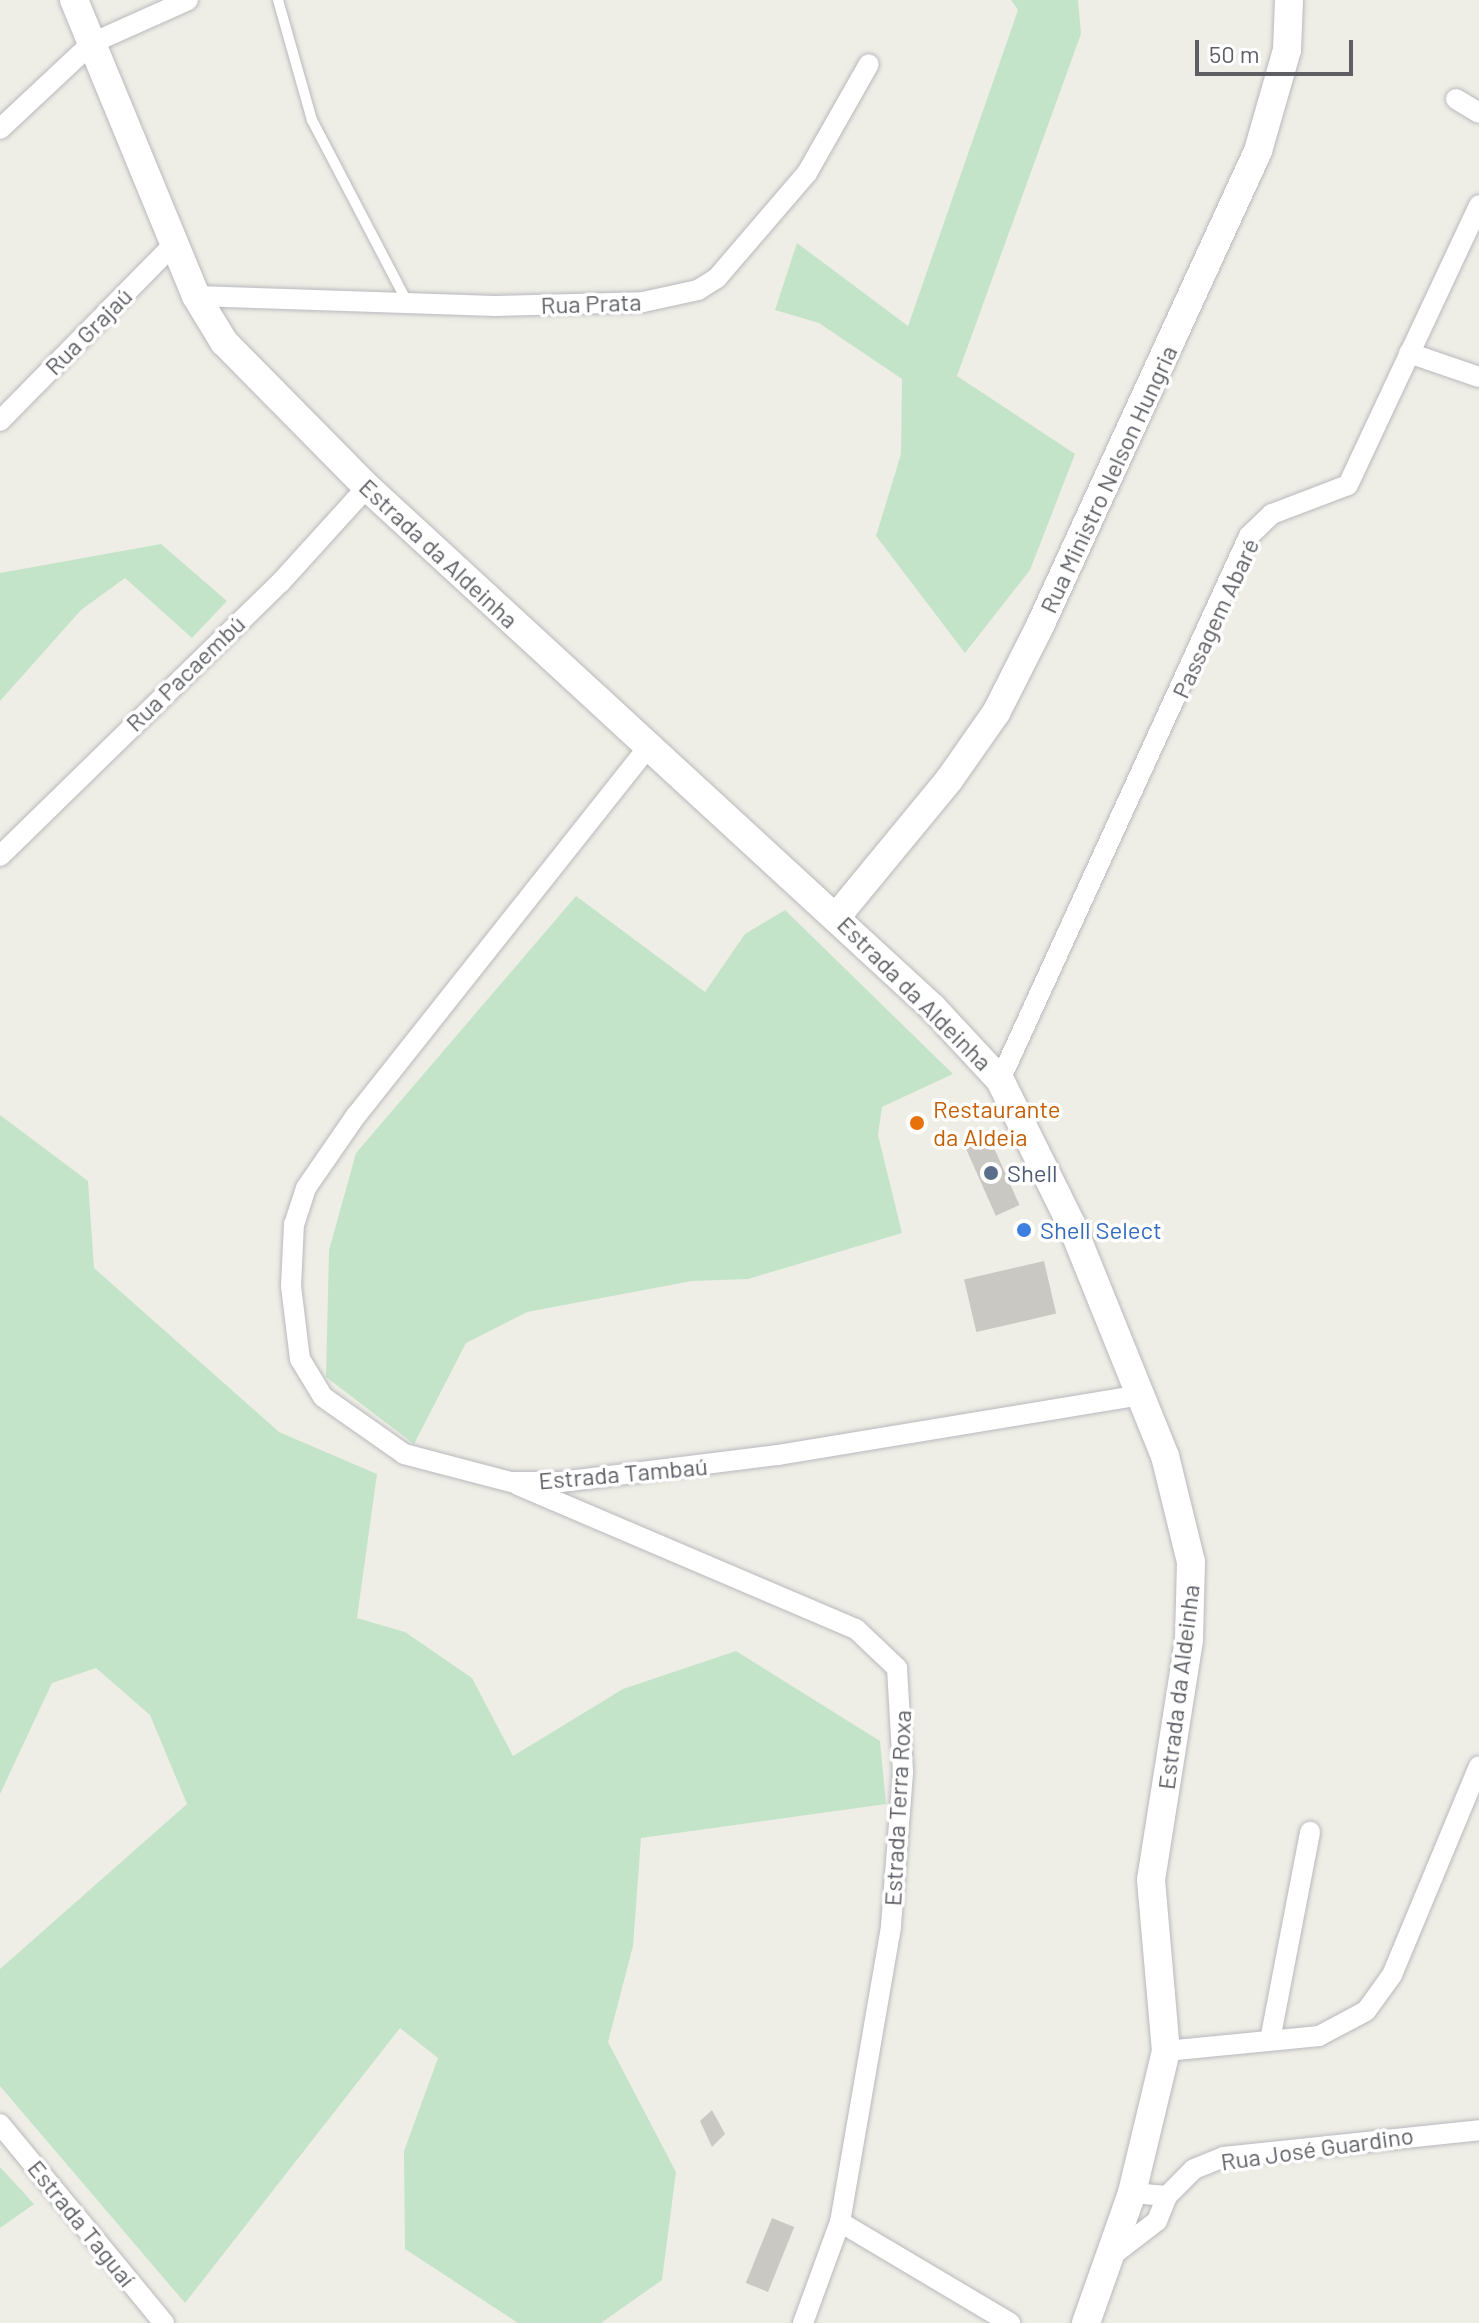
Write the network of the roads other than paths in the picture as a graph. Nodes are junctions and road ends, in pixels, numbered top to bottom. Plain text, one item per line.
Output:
1 (74, 0) edge
2 (188, 0) edge
3 (278, 0) edge
4 (1289, 0) edge
5 (92, 43) junction
6 (869, 64) dead end
7 (1456, 99) dead end
8 (1479, 113) edge
9 (0, 129) edge
10 (1479, 205) edge
11 (176, 242) junction
12 (196, 296) junction
13 (405, 298) junction
14 (1409, 353) junction
15 (1479, 377) edge
16 (0, 421) edge
17 (367, 487) junction
18 (649, 746) junction
19 (0, 856) edge
20 (838, 915) junction
21 (1000, 1080) junction
22 (1141, 1395) junction
23 (511, 1482) junction
24 (1479, 1766) edge
25 (1310, 1832) dead end
26 (1271, 2035) junction
27 (1166, 2051) junction
28 (0, 2124) edge
29 (1479, 2130) edge
30 (1132, 2193) junction
31 (1167, 2196) junction
32 (840, 2222) junction
33 (1110, 2257) junction
34 (164, 2323) edge
35 (803, 2323) edge
36 (1010, 2323) edge
37 (1086, 2323) edge

1 - 5 street, Estrada da Aldeinha
2 - 5 street
3 - 13 lane
4 - 20 street, Rua Ministro Nelson Hungria
5 - 9 street
5 - 11 street, Estrada da Aldeinha
6 - 13 street, Rua Prata
7 - 8 street
10 - 14 street, Passagem Abaré
11 - 12 street, Estrada da Aldeinha
11 - 16 street, Rua Grajaú
12 - 13 street, Rua Prata
12 - 17 street, Estrada da Aldeinha
14 - 15 street
14 - 21 street, Passagem Abaré
17 - 18 street, Estrada da Aldeinha
17 - 19 street, Rua Pacaembú
18 - 20 street, Estrada da Aldeinha
18 - 23 street, Estrada Tambaú
20 - 21 street, Estrada da Aldeinha
21 - 22 street, Estrada da Aldeinha
22 - 23 street, Estrada Tambaú
22 - 27 street, Estrada da Aldeinha
23 - 32 street, Estrada Terra Roxa
24 - 26 street
25 - 26 street
26 - 27 street
27 - 30 street, Estrada da Aldeinha
28 - 34 street, Estrada Taguaí
29 - 31 street, Rua José Guardino
30 - 31 street
30 - 33 street, Estrada da Aldeinha
31 - 33 street, Rua José Guardino
32 - 35 street, Estrada Terra Roxa
32 - 36 street
33 - 37 street, Estrada da Aldeinha

